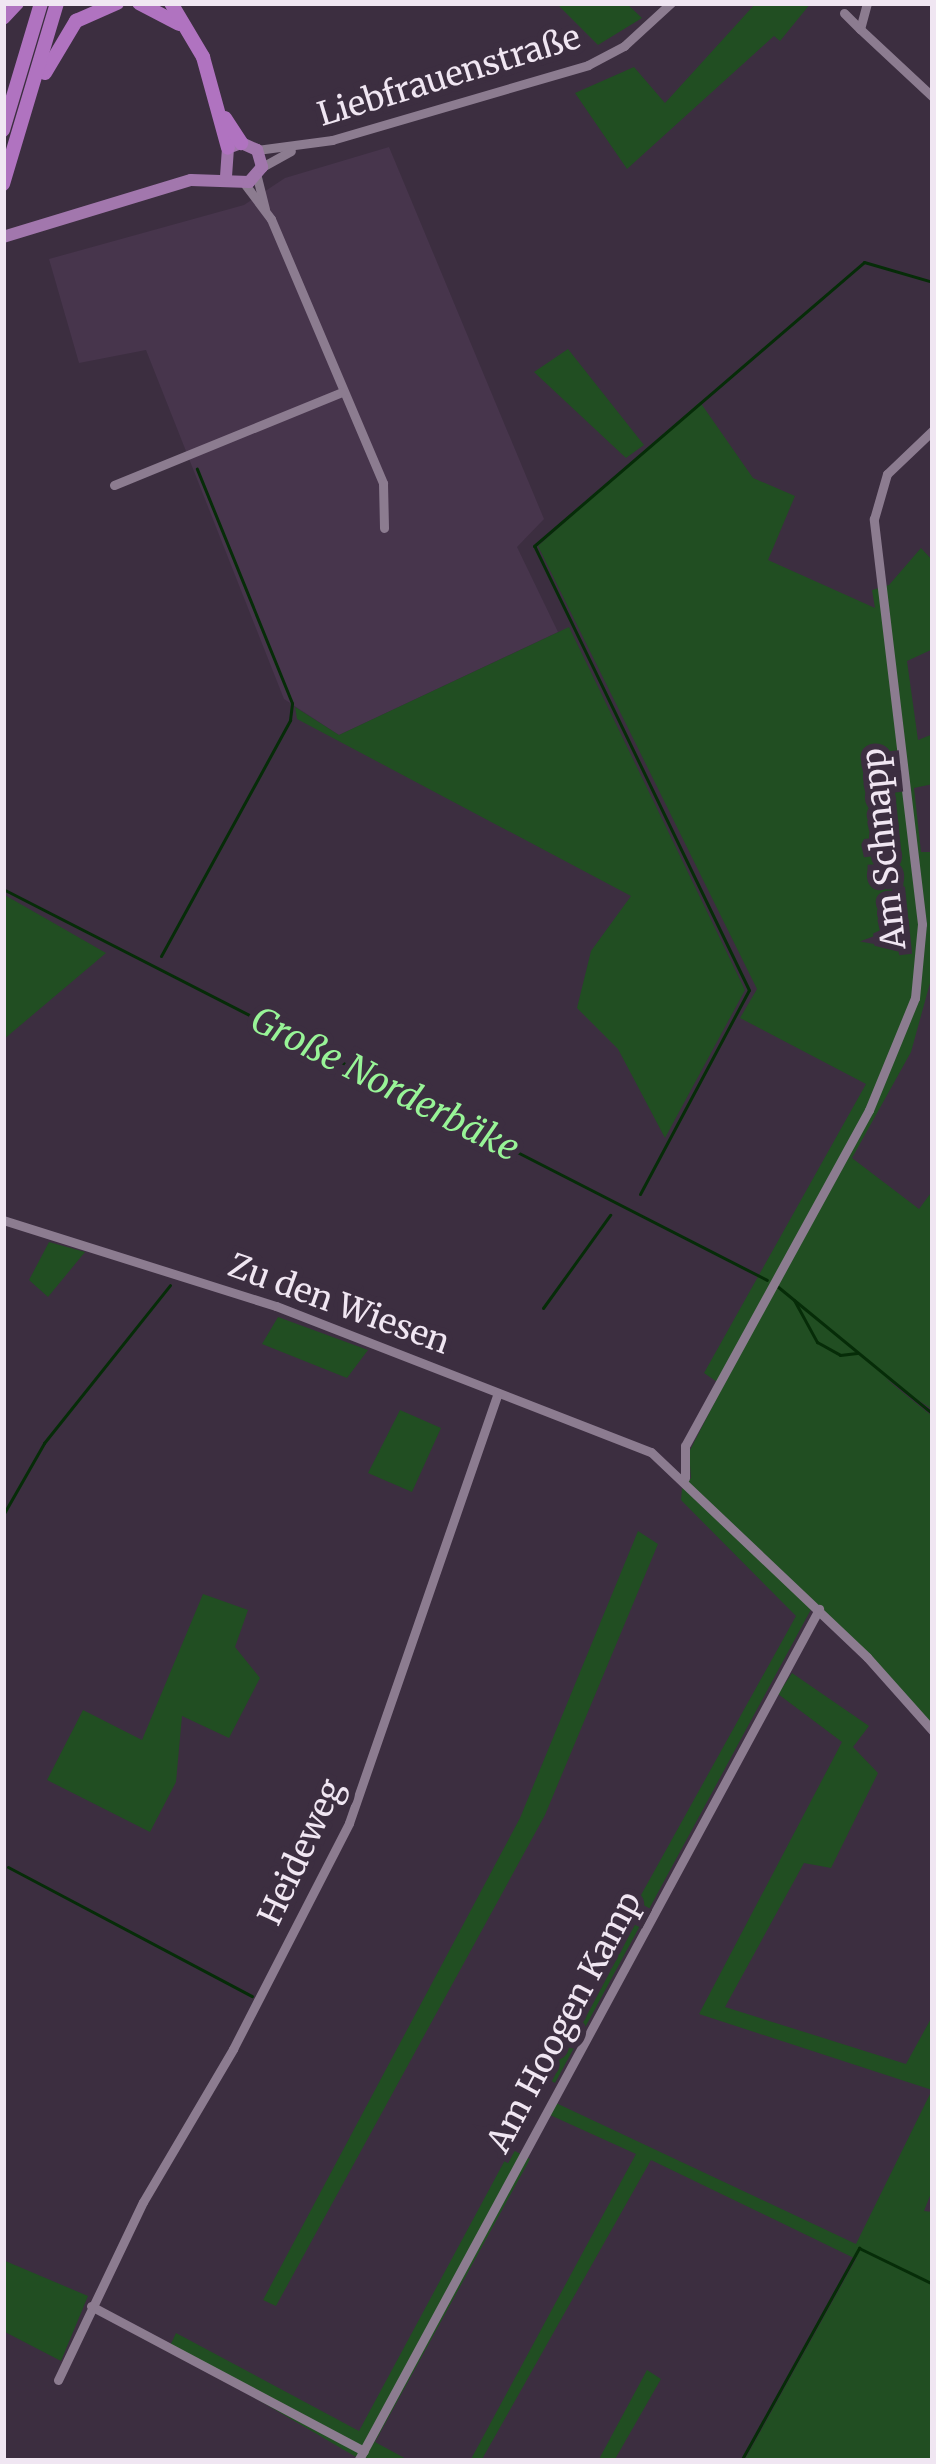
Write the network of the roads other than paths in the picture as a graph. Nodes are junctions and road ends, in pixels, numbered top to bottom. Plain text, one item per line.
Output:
1 (17, 3) edge
2 (40, 3) edge
3 (57, 3) edge
4 (117, 3) edge
5 (139, 3) edge
6 (171, 3) edge
7 (671, 3) edge
8 (867, 3) edge
9 (844, 13) dead end
10 (3, 19) edge
11 (860, 29) junction
12 (196, 40) junction
13 (933, 98) edge
14 (24, 114) junction
15 (3, 130) edge
16 (296, 149) junction
17 (257, 150) junction
18 (230, 151) junction
19 (254, 176) junction
20 (226, 177) junction
21 (190, 180) junction
22 (3, 184) edge
23 (5, 237) edge
24 (343, 392) junction
25 (933, 430) edge
26 (114, 485) dead end
27 (384, 527) dead end
28 (3, 1220) edge
29 (498, 1393) junction
30 (685, 1446) junction
31 (651, 1452) junction
32 (685, 1478) junction
33 (819, 1609) junction
34 (933, 1731) edge
35 (91, 2306) junction
36 (58, 2380) dead end
37 (361, 2456) edge

1 - 10 highway
2 - 15 highway
3 - 14 highway
4 - 14 highway
5 - 12 highway
6 - 12 highway
7 - 16 street, Liebfrauenstraße
8 - 11 street
9 - 11 street
11 - 13 street
12 - 18 highway
14 - 22 highway
16 - 17 street, Liebfrauenstraße
16 - 19 street, Liebfrauenstraße
17 - 18 main road
17 - 19 main road
18 - 20 main road
18 - 21 main road
19 - 20 main road
19 - 24 street
20 - 21 main road
21 - 23 main road
24 - 26 street
24 - 27 street
25 - 30 street, Am Schnapp
28 - 29 street, Zu den Wiesen
29 - 31 street, Zu den Wiesen
29 - 35 street, Heideweg
30 - 31 street
30 - 32 street, Am Schnapp
31 - 32 street
32 - 33 street
33 - 34 street
33 - 37 street, Am Hoogen Kamp
35 - 36 street, Heideweg
35 - 37 street

